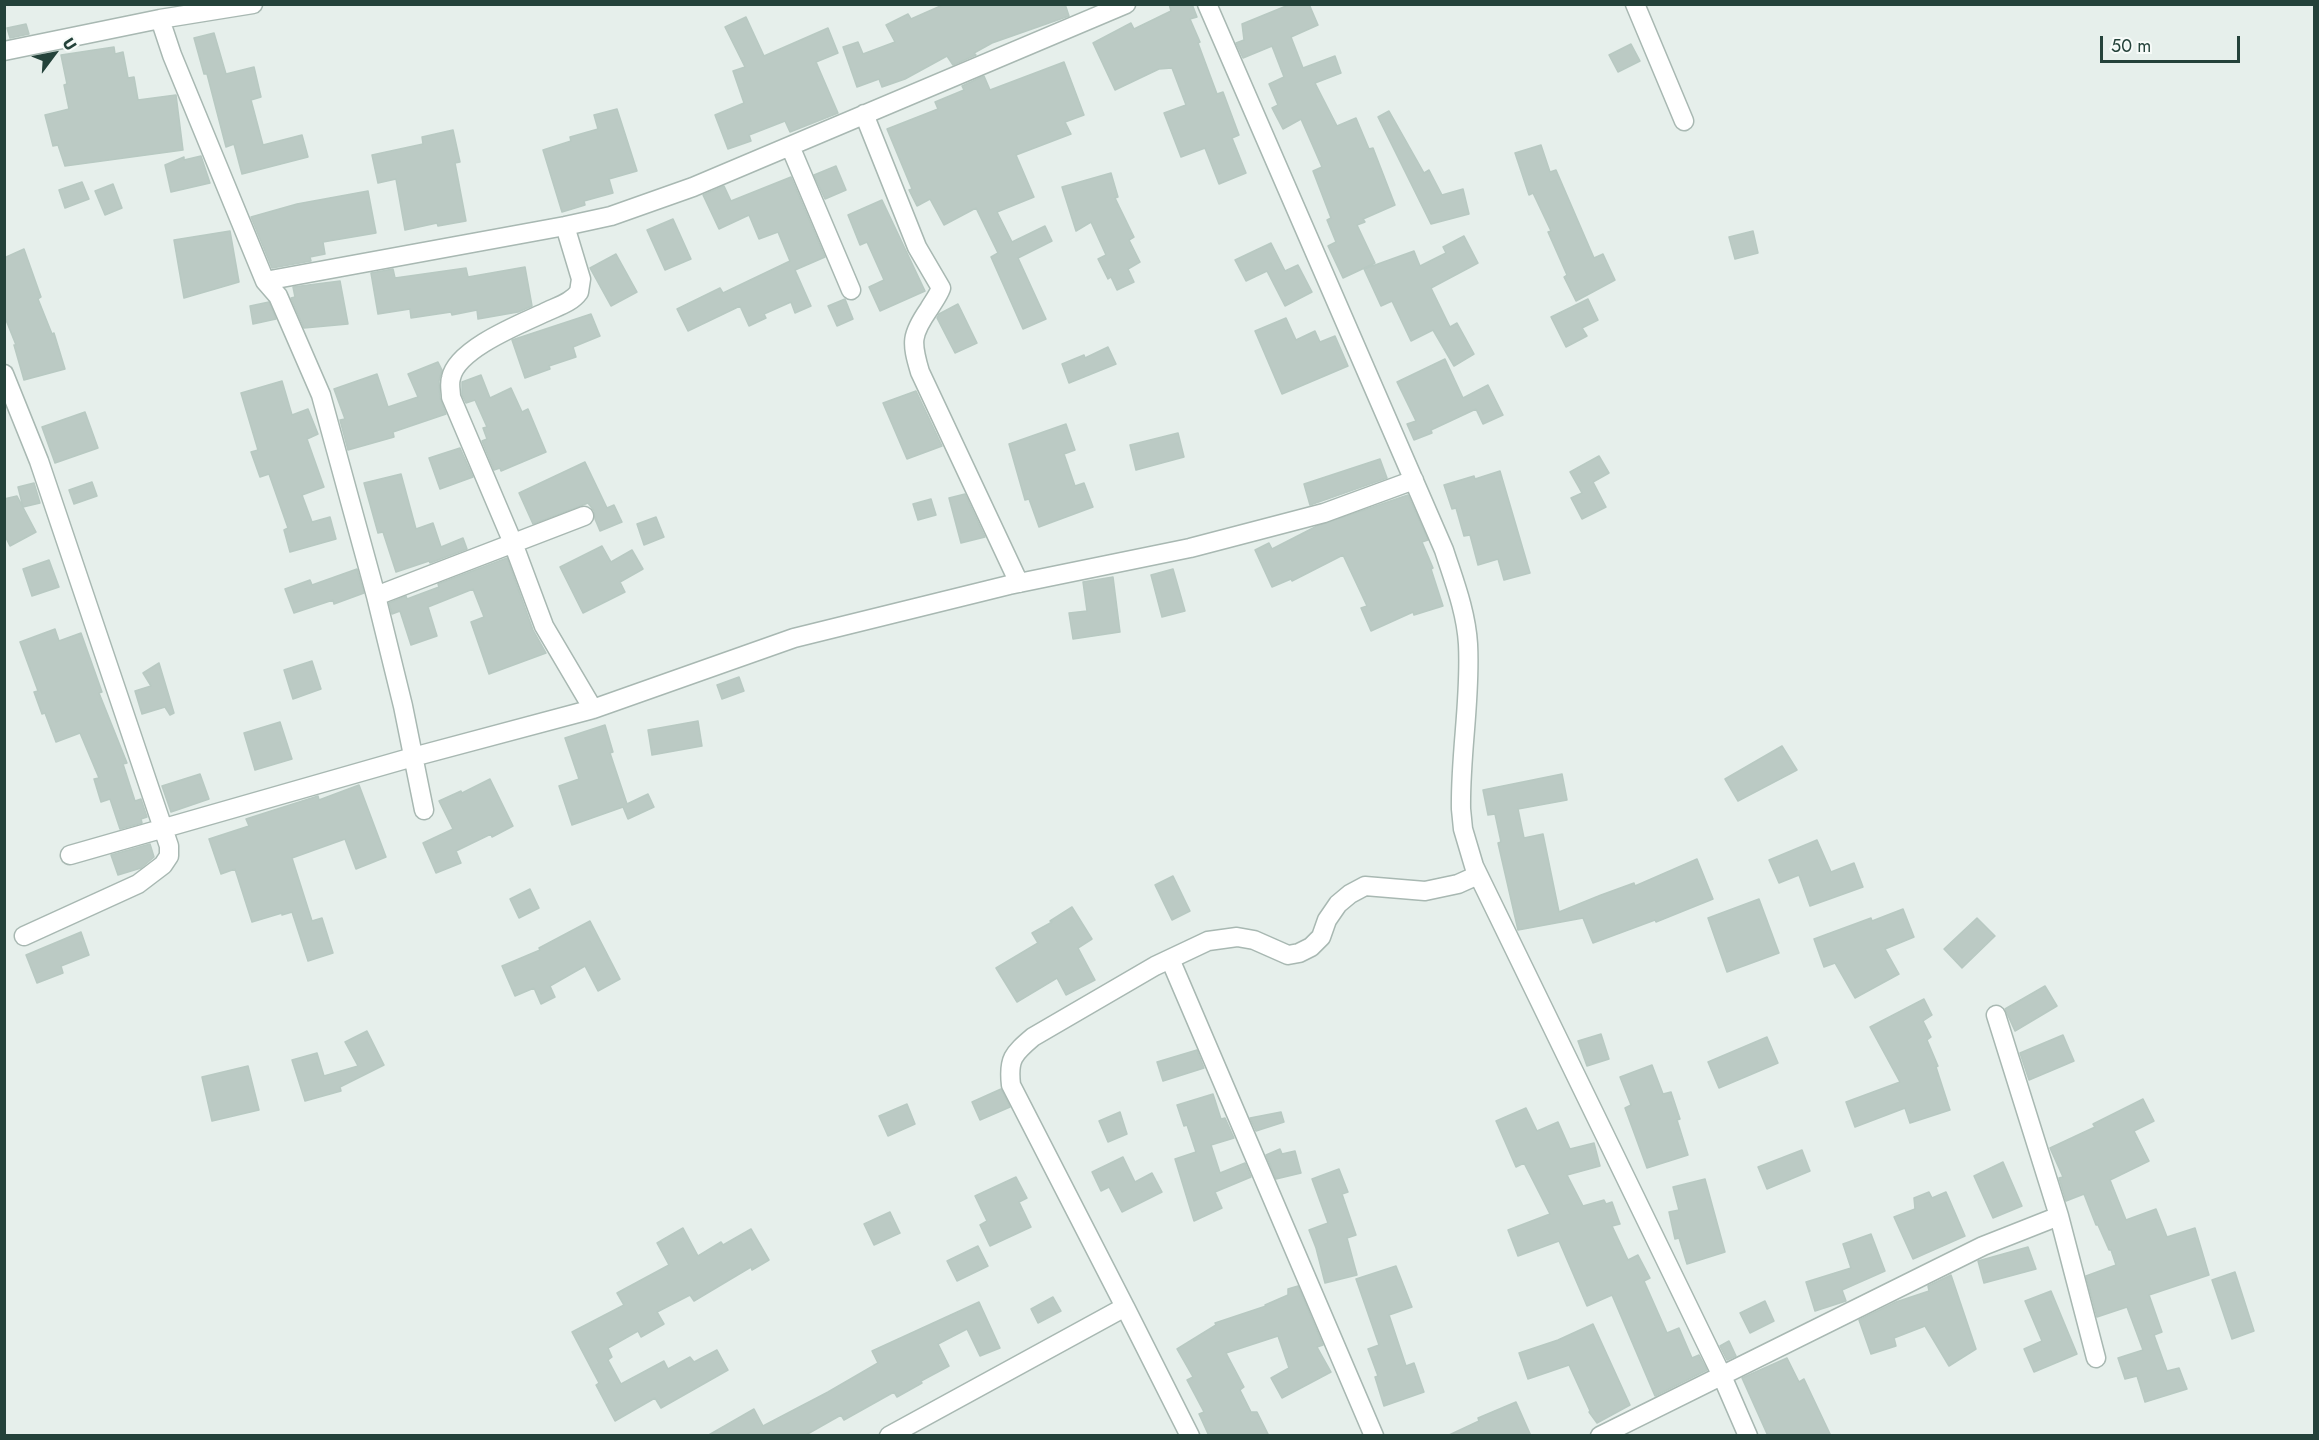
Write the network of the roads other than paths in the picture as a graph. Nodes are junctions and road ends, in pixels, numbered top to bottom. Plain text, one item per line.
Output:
1 (253, 4) edge
2 (1126, 4) edge
3 (1207, 4) edge
4 (1635, 4) edge
5 (160, 19) junction
6 (4, 51) edge
7 (864, 114) junction
8 (1684, 122) dead end
9 (790, 146) junction
10 (565, 226) junction
11 (265, 281) junction
12 (851, 290) dead end
13 (4, 374) edge
14 (1414, 480) junction
15 (584, 516) dead end
16 (513, 543) junction
17 (1019, 583) junction
18 (376, 596) junction
19 (593, 709) junction
20 (413, 757) junction
21 (424, 810) dead end
22 (164, 826) junction
23 (70, 855) dead end
24 (1478, 875) junction
25 (24, 936) dead end
26 (1170, 959) junction
27 (1996, 1015) dead end
28 (2059, 1216) junction
29 (1125, 1307) junction
30 (2096, 1358) dead end
31 (1722, 1376) junction
32 (889, 1436) edge
33 (1190, 1436) edge
34 (1374, 1436) edge
35 (1600, 1436) edge
36 (1749, 1436) edge

1 - 5 street
2 - 7 street
3 - 14 street
4 - 8 street
5 - 6 street
5 - 11 street
7 - 9 street
7 - 17 street
9 - 10 street
9 - 12 street
10 - 11 street
10 - 16 street
11 - 18 street
13 - 22 street
14 - 17 street
14 - 24 street
15 - 16 street
16 - 18 street
16 - 19 street
17 - 19 street
18 - 20 street
19 - 20 street
20 - 21 street
20 - 22 street
22 - 23 street
22 - 25 street
24 - 26 street
24 - 31 street
26 - 29 street
26 - 34 street
27 - 28 street
28 - 30 street
28 - 31 street
29 - 32 street
29 - 33 street
31 - 35 street
31 - 36 street

